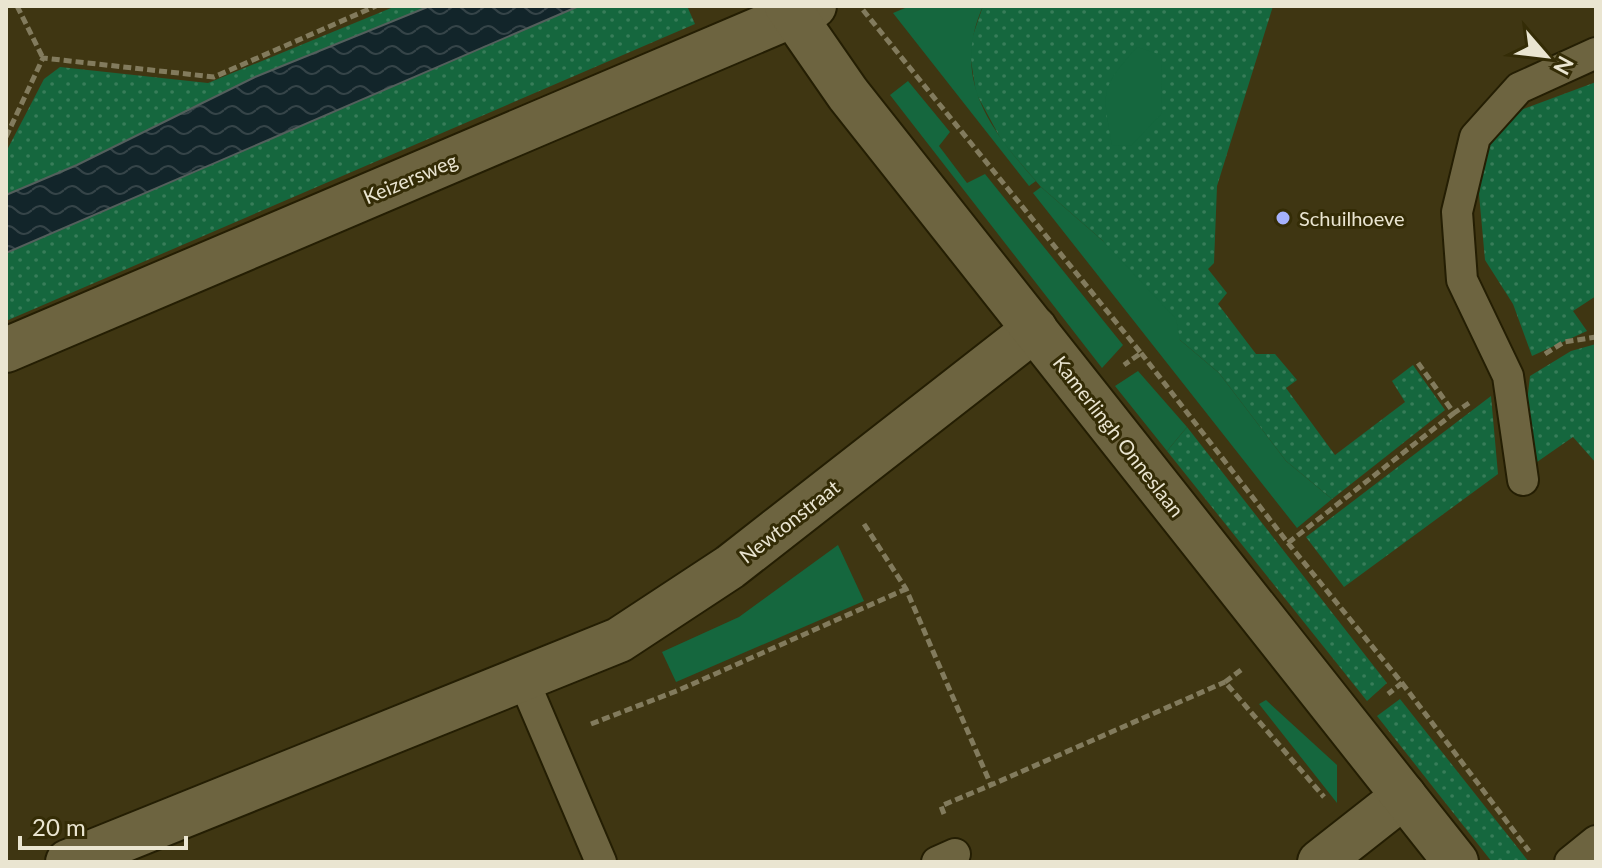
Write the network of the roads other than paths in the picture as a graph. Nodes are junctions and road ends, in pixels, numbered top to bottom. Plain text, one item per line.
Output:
1 (798, 9) edge
2 (1596, 53) edge
3 (1035, 329) junction
4 (6, 350) edge
5 (1523, 480) dead end
6 (523, 679) junction
7 (1404, 796) junction
8 (1596, 841) edge
9 (68, 862) edge
10 (601, 862) edge
11 (1320, 862) edge
12 (1456, 862) edge
13 (1570, 862) edge

1 - 3 street, Kamerlingh Onneslaan
1 - 4 street, Keizersweg
2 - 5 lane
3 - 6 street, Newtonstraat
3 - 7 street, Kamerlingh Onneslaan
6 - 9 street, Newtonstraat
6 - 10 lane
7 - 11 street
7 - 12 street, Kamerlingh Onneslaan
8 - 13 lane

